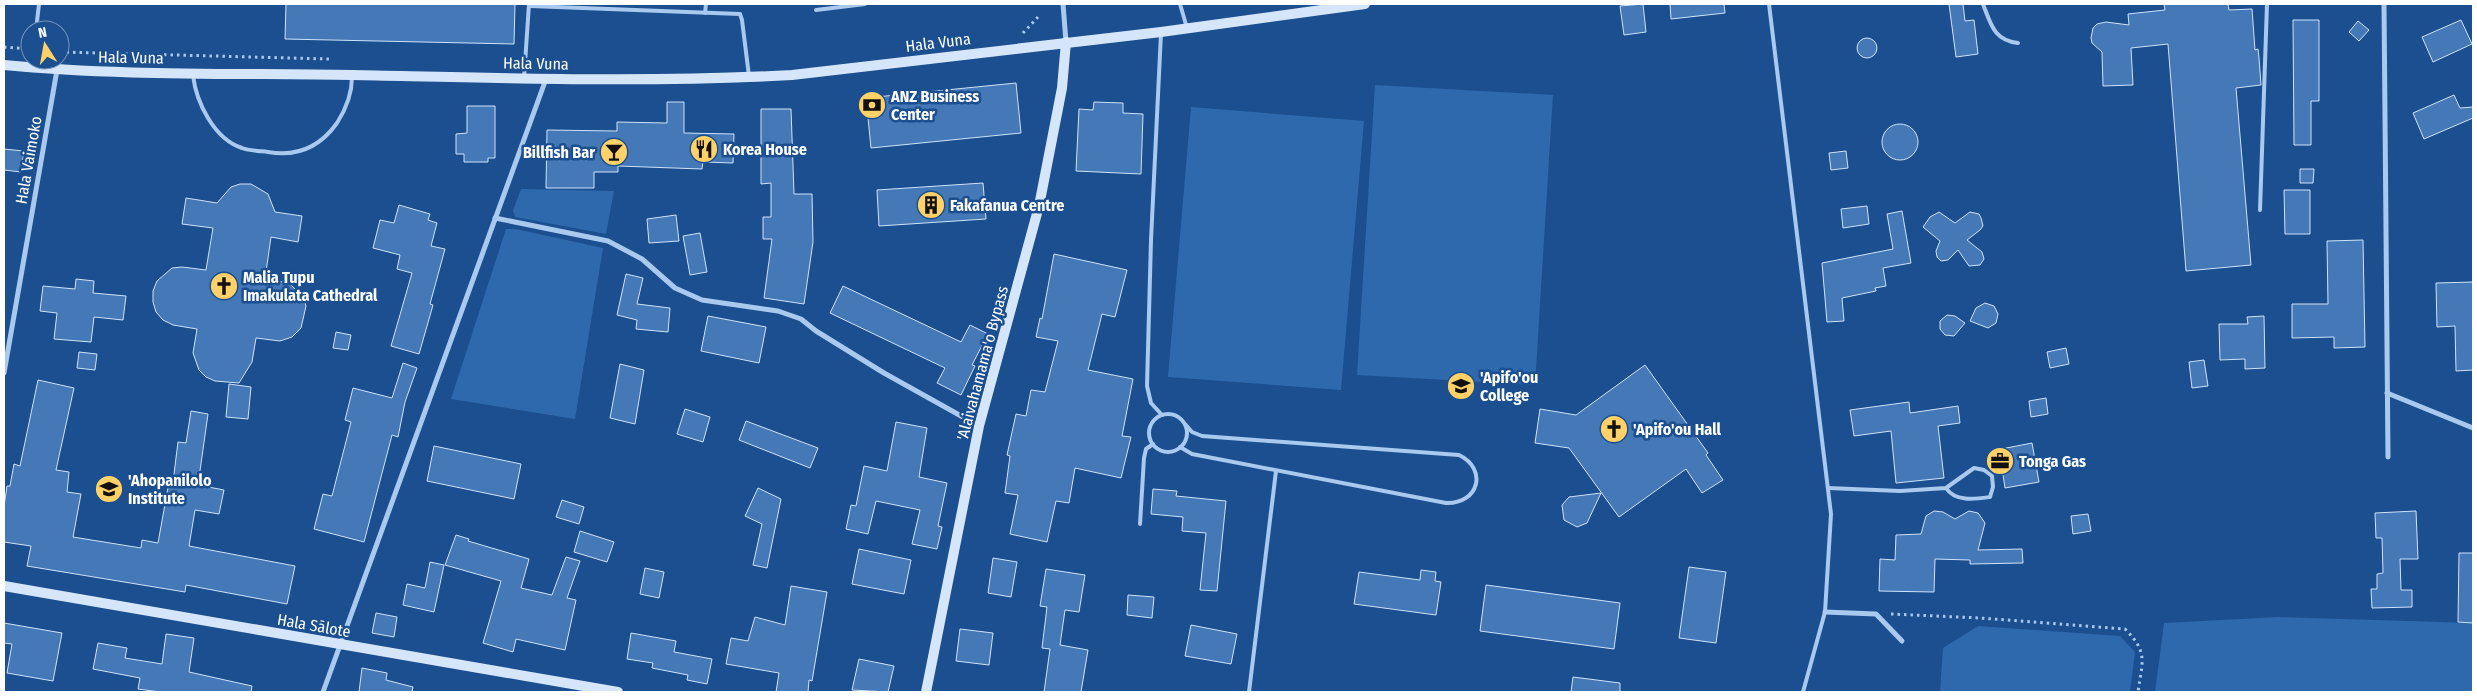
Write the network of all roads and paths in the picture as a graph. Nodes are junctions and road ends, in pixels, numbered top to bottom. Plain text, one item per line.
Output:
1 (40, 4) edge
2 (706, 4) edge
3 (865, 4) edge
4 (1063, 4) edge
5 (1180, 4) edge
6 (1365, 4) edge
7 (1769, 4) edge
8 (1983, 4) edge
9 (2267, 4) edge
10 (2384, 4) edge
11 (529, 5) edge
12 (816, 10) dead end
13 (705, 13) junction
14 (1038, 17) dead end
15 (38, 20) edge
16 (1187, 28) junction
17 (1161, 32) junction
18 (1017, 37) dead end
19 (1066, 42) junction
20 (2018, 43) dead end
21 (4, 48) edge
22 (20, 49) edge
23 (70, 52) edge
24 (334, 59) dead end
25 (20, 64) edge
26 (4, 65) edge
27 (57, 70) joint
28 (193, 73) junction
29 (352, 75) junction
30 (749, 77) junction
31 (524, 78) junction
32 (546, 79) junction
33 (2260, 210) dead end
34 (495, 218) junction
35 (4, 373) edge
36 (2387, 393) junction
37 (1162, 415) junction
38 (1185, 424) junction
39 (979, 426) junction
40 (2473, 428) edge
41 (1153, 444) junction
42 (1180, 447) junction
43 (2388, 457) dead end
44 (1276, 471) junction
45 (1828, 488) junction
46 (1946, 488) junction
47 (1140, 524) dead end
48 (4, 586) edge
49 (1825, 612) junction
50 (1876, 614) junction
51 (1902, 641) dead end
52 (340, 645) junction
53 (323, 692) edge
54 (618, 692) edge
55 (926, 692) edge
56 (1249, 692) edge
57 (1803, 692) edge
58 (2138, 692) edge

1 - 15 lane
2 - 13 lane
3 - 12 lane
4 - 19 street
5 - 16 lane
6 - 16 main road, Hala Vuna
7 - 45 lane
8 - 20 lane
9 - 33 lane
10 - 36 street
11 - 13 lane
11 - 31 lane
13 - 30 lane
14 - 18 path
16 - 17 main road, Hala Vuna
17 - 19 main road, Hala Vuna
17 - 37 lane
19 - 30 main road, Hala Vuna
19 - 39 main road, 'Alaivahamama'o Bypass
21 - 22 path
23 - 24 path
25 - 26 main road, Hala Vuna
27 - 28 main road, Hala Vuna
27 - 35 street, Hala Vaimoko
28 - 29 main road, Hala Vuna
28 - 29 lane
29 - 31 main road, Hala Vuna
30 - 32 main road, Hala Vuna
31 - 32 main road, Hala Vuna
32 - 34 street
34 - 39 street
34 - 52 street
36 - 40 street
36 - 43 street
37 - 38 lane
37 - 41 lane
38 - 42 lane
38 - 44 lane
39 - 55 main road, 'Alaivahamama'o Bypass
41 - 42 lane
41 - 47 lane
42 - 44 lane
44 - 56 lane
45 - 46 lane
45 - 49 lane
46 - 46 lane
48 - 52 main road, Hala Sālote
49 - 50 street
49 - 57 lane
50 - 51 street
50 - 58 path
52 - 53 street
52 - 54 main road, Hala Sālote

